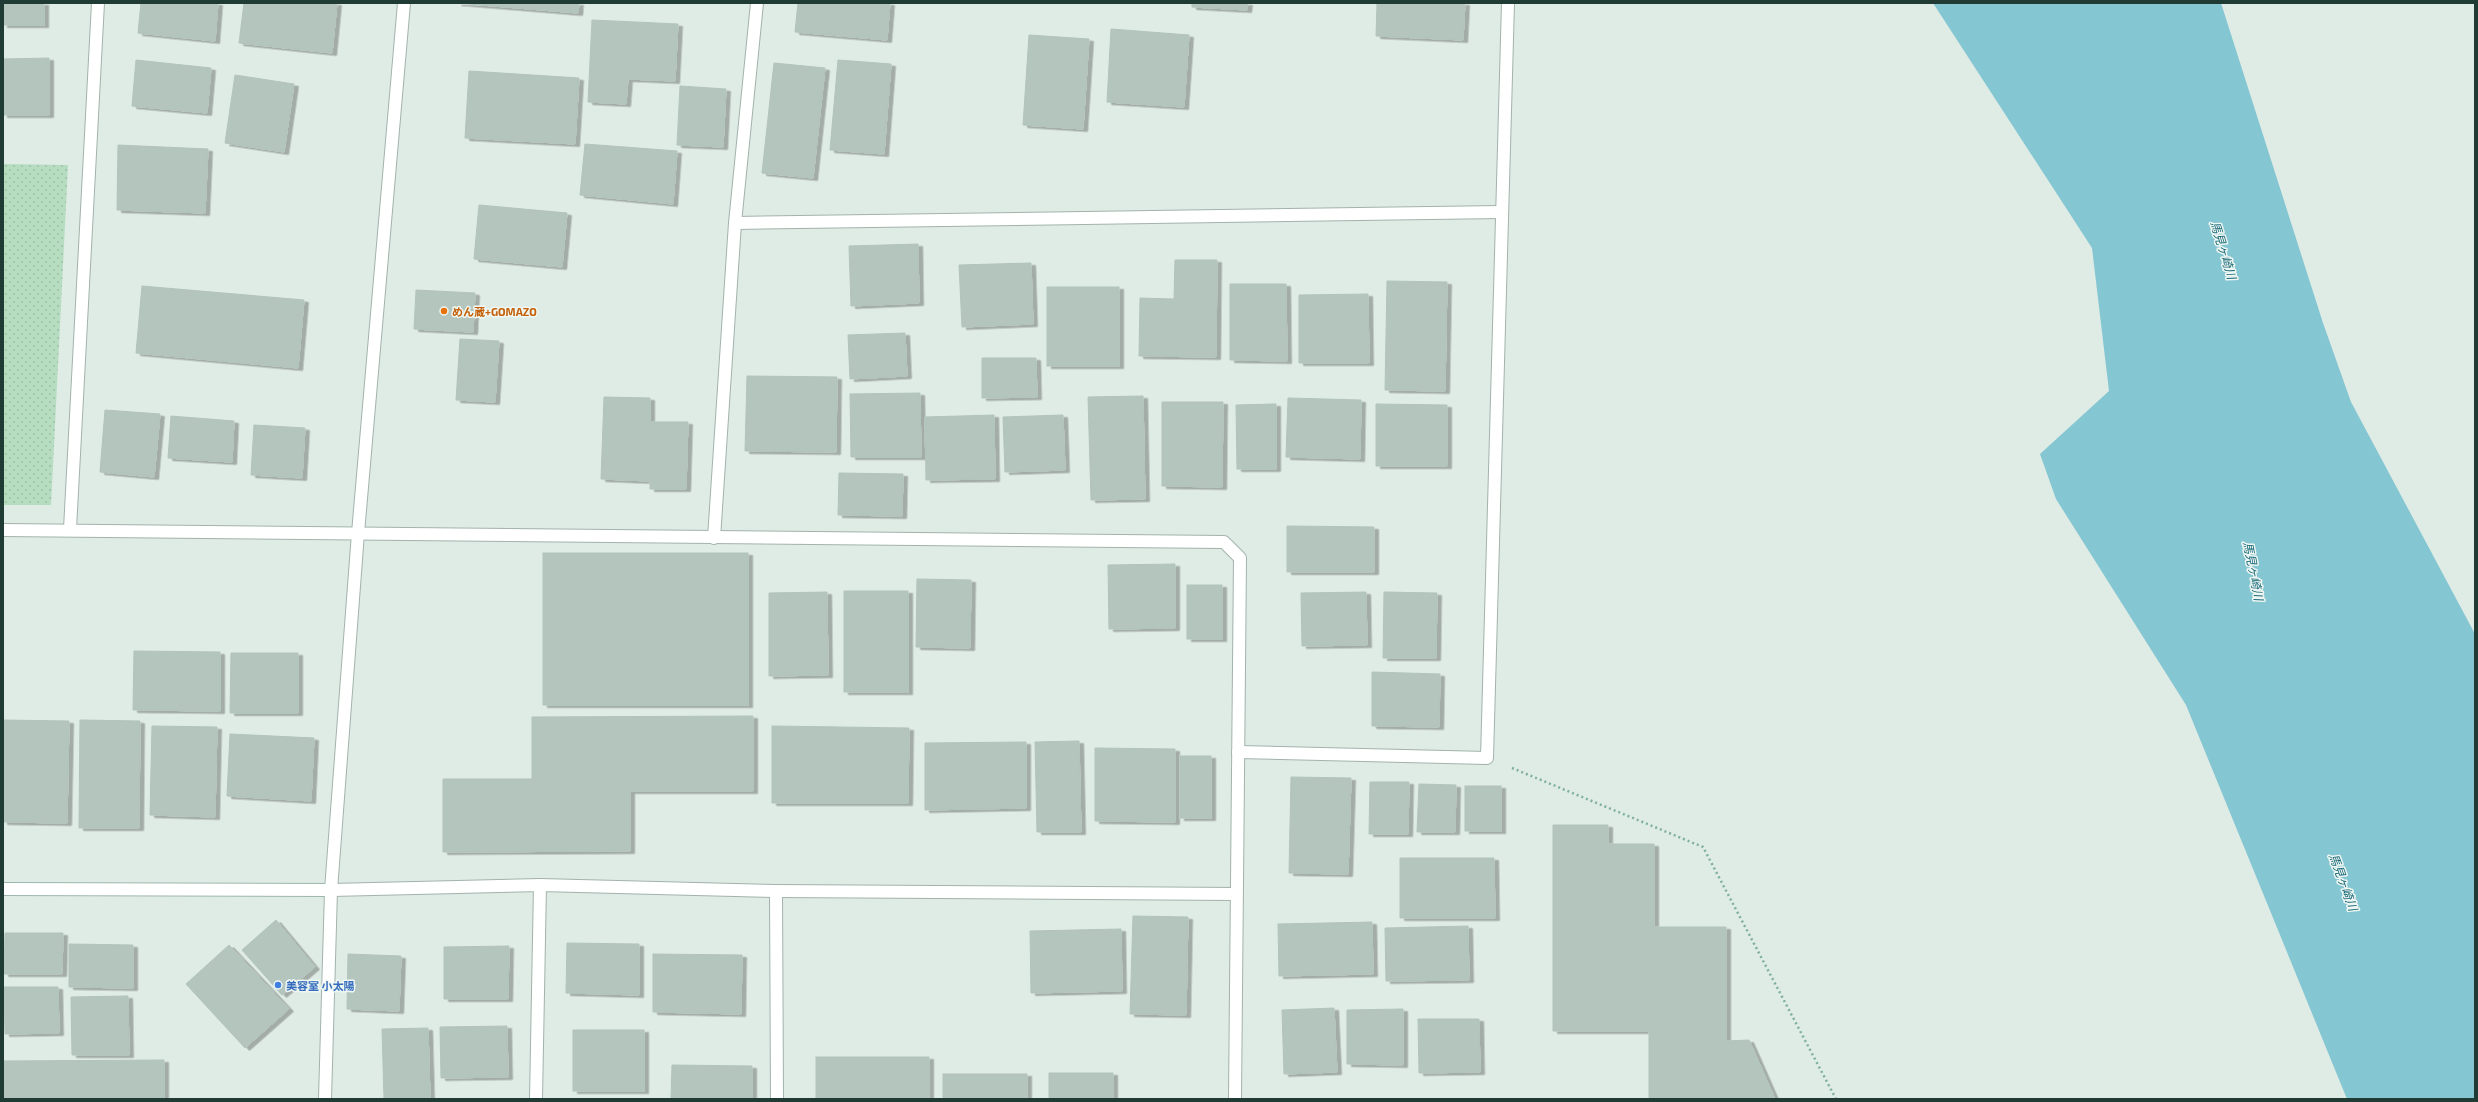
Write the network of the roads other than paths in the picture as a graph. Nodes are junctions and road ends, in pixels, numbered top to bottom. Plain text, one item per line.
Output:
1 (98, 3) edge
2 (404, 3) edge
3 (757, 3) edge
4 (1508, 3) edge
5 (1501, 212) junction
6 (735, 223) junction
7 (70, 529) junction
8 (3, 530) edge
9 (358, 533) junction
10 (714, 538) junction
11 (1238, 752) junction
12 (540, 885) junction
13 (3, 889) edge
14 (331, 890) junction
15 (776, 891) junction
16 (1236, 894) junction
17 (325, 1099) edge
18 (536, 1099) edge
19 (777, 1099) edge
20 (1235, 1099) edge

1 - 7 street
2 - 9 street
3 - 6 street
4 - 5 street
5 - 6 street
5 - 11 street
6 - 10 street
7 - 8 street
7 - 9 street
9 - 10 street
9 - 14 street
10 - 11 street
11 - 16 street
12 - 14 street
12 - 15 street
12 - 18 street
13 - 14 street
14 - 17 street
15 - 16 street
15 - 19 street
16 - 20 street

